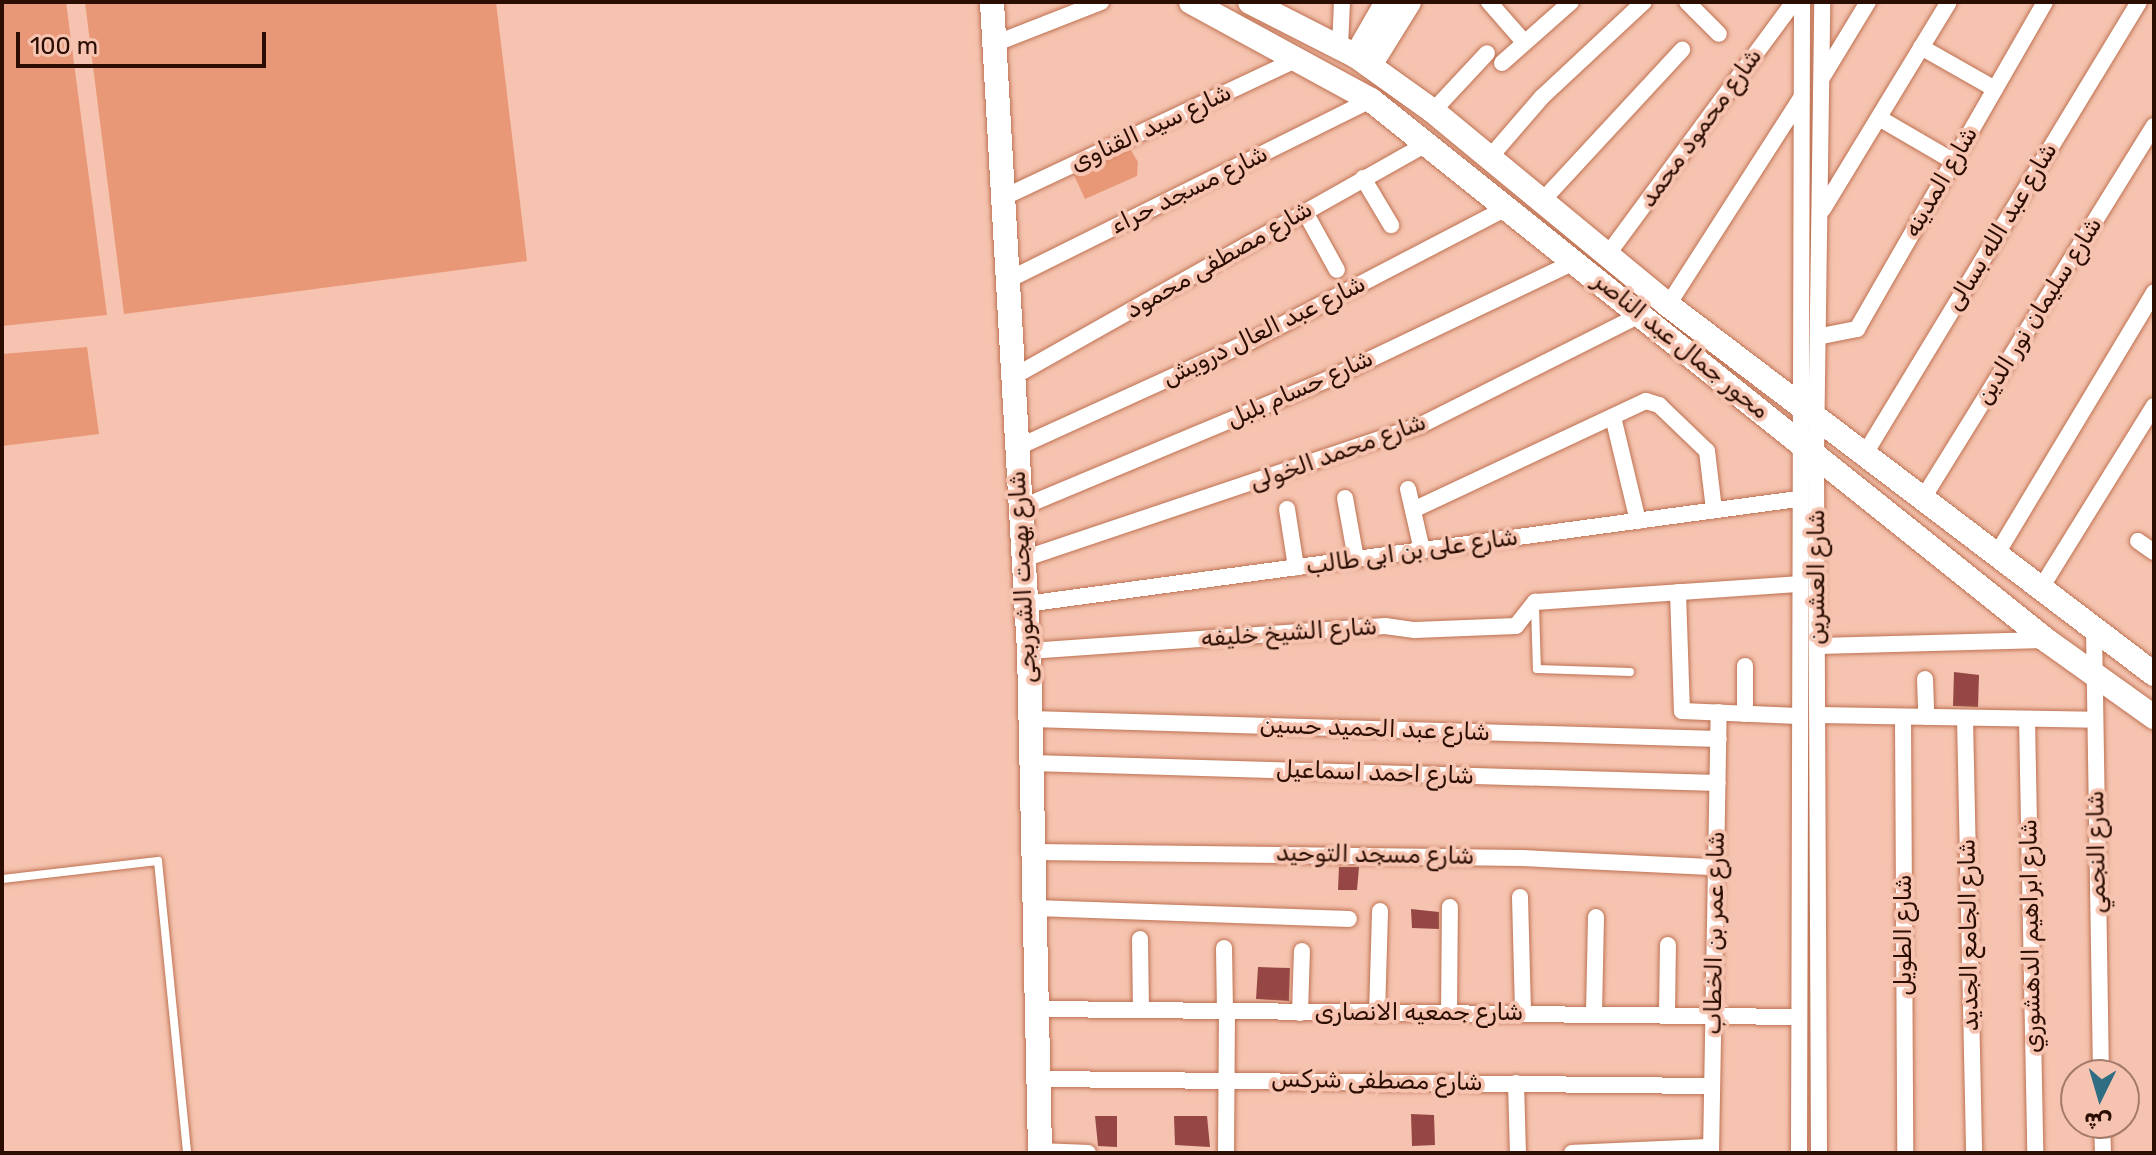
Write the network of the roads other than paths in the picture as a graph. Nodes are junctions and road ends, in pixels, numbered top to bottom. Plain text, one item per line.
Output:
1 (992, 2) edge
2 (1101, 2) edge
3 (1191, 2) edge
4 (1250, 2) edge
5 (1342, 2) edge
6 (1387, 2) edge
7 (1409, 2) edge
8 (1489, 2) edge
9 (1571, 2) edge
10 (1644, 2) edge
11 (1687, 2) edge
12 (1794, 2) edge
13 (1802, 2) edge
14 (1822, 2) edge
15 (1868, 2) edge
16 (1949, 2) edge
17 (2045, 2) edge
18 (2139, 2) edge
19 (1291, 14) edge
20 (1719, 34) dead end
21 (1524, 42) junction
22 (994, 44) junction
23 (1921, 47) junction
24 (1682, 50) dead end
25 (1487, 53) dead end
26 (1355, 56) junction
27 (1299, 58) junction
28 (1502, 63) dead end
29 (1822, 78) junction
30 (1995, 89) junction
31 (1801, 98) junction
32 (1371, 100) junction
33 (1433, 111) junction
34 (1879, 118) junction
35 (2154, 126) edge
36 (1427, 144) junction
37 (1491, 156) junction
38 (1953, 161) junction
39 (1363, 178) junction
40 (1002, 198) junction
41 (1543, 200) junction
42 (1508, 207) junction
43 (1305, 212) junction
44 (1822, 212) junction
45 (1391, 225) dead end
46 (1608, 254) junction
47 (1576, 261) junction
48 (1337, 270) dead end
49 (1006, 281) junction
50 (2154, 292) edge
51 (1668, 305) junction
52 (1640, 315) junction
53 (1821, 336) junction
54 (1011, 378) junction
55 (2154, 406) edge
56 (1809, 411) junction
57 (1613, 417) junction
58 (1807, 446) junction
59 (1016, 448) junction
60 (1866, 452) junction
61 (1408, 489) dead end
62 (1925, 495) junction
63 (1345, 498) dead end
64 (1798, 499) junction
65 (1020, 508) junction
66 (1287, 509) dead end
67 (1413, 510) junction
68 (1714, 510) junction
69 (1638, 521) junction
70 (2138, 541) dead end
71 (1422, 550) junction
72 (1998, 552) junction
73 (2154, 552) edge
74 (1023, 559) junction
75 (1356, 559) junction
76 (1296, 567) junction
77 (1797, 584) junction
78 (2041, 588) junction
79 (1678, 592) junction
80 (1535, 602) junction
81 (1026, 604) junction
82 (2094, 629) junction
83 (2046, 640) junction
84 (1817, 646) junction
85 (1029, 651) junction
86 (1745, 666) dead end
87 (2153, 670) edge
88 (1630, 672) dead end
89 (2093, 677) junction
90 (1925, 679) dead end
91 (1719, 712) junction
92 (1745, 714) junction
93 (1818, 715) junction
94 (1798, 716) junction
95 (1903, 717) junction
96 (1926, 717) junction
97 (2154, 717) edge
98 (1965, 718) junction
99 (1031, 719) junction
100 (2027, 719) junction
101 (2095, 720) junction
102 (1719, 739) junction
103 (1032, 763) junction
104 (1718, 783) junction
105 (1035, 852) junction
106 (1716, 867) junction
107 (2, 879) edge
108 (1520, 897) dead end
109 (1450, 907) dead end
110 (1036, 908) junction
111 (1380, 911) dead end
112 (1596, 917) dead end
113 (1349, 919) dead end
114 (1140, 939) dead end
115 (1668, 945) dead end
116 (1224, 948) dead end
117 (1302, 951) dead end
118 (1039, 1009) junction
119 (1141, 1010) junction
120 (1226, 1012) junction
121 (1523, 1012) junction
122 (1300, 1013) junction
123 (1449, 1013) junction
124 (1594, 1013) junction
125 (1667, 1013) junction
126 (1377, 1014) junction
127 (1712, 1014) junction
128 (1799, 1017) junction
129 (2101, 1059) edge
130 (1041, 1079) junction
131 (1227, 1079) junction
132 (1516, 1083) junction
133 (1712, 1086) junction
134 (1711, 1150) edge
135 (1648, 1151) edge
136 (1040, 1152) edge
137 (187, 1153) edge
138 (1088, 1153) edge
139 (1226, 1153) edge
140 (1518, 1153) edge
141 (1572, 1153) edge
142 (1589, 1153) edge
143 (1799, 1153) edge
144 (1819, 1153) edge
145 (1905, 1153) edge
146 (1974, 1153) edge
147 (2035, 1153) edge

1 - 22 street, شارع بهجت الشوربجى
2 - 22 street
3 - 27 street, محور جمال عبد الناصر
4 - 19 street, محور جمال عبد الناصر
5 - 26 street
6 - 26 street
7 - 26 street
8 - 21 street
9 - 21 street
10 - 37 street
11 - 20 street
12 - 46 street, شارع محمود محمد
13 - 31 street, شارع العشرين
14 - 29 street, شارع العشرين
15 - 29 street
16 - 23 street
17 - 30 street, شارع المدينه
18 - 60 street, شارع عبد الله بسالى
19 - 26 street, محور جمال عبد الناصر
21 - 28 street
22 - 40 street, شارع بهجت الشوربجى
23 - 30 street
23 - 34 street
24 - 41 street
25 - 33 street
26 - 33 street, محور جمال عبد الناصر
27 - 32 street, محور جمال عبد الناصر
27 - 40 street, شارع سيد القناوى
29 - 44 street, شارع العشرين
30 - 38 street, شارع المدينه
31 - 51 street
31 - 56 street, شارع العشرين
32 - 36 street, محور جمال عبد الناصر
32 - 49 street, شارع مسجد حراء
33 - 37 street, محور جمال عبد الناصر
34 - 38 street
34 - 44 street
35 - 62 street, شارع سليمان نور الدين
36 - 39 street, شارع مصطفى محمود
36 - 42 street, محور جمال عبد الناصر
37 - 41 street, محور جمال عبد الناصر
38 - 53 street, شارع المدينه
39 - 43 street, شارع مصطفى محمود
39 - 45 street
40 - 49 street, شارع بهجت الشوربجى
41 - 46 street, محور جمال عبد الناصر
42 - 47 street, محور جمال عبد الناصر
42 - 59 street, شارع عبد العال درويش
43 - 48 street
43 - 54 street, شارع مصطفى محمود
44 - 53 street, شارع العشرين
46 - 51 street, محور جمال عبد الناصر
47 - 52 street, محور جمال عبد الناصر
47 - 65 street, شارع حسام بلبل
49 - 54 street, شارع بهجت الشوربجى
50 - 72 street
51 - 56 street, محور جمال عبد الناصر
52 - 58 street, محور جمال عبد الناصر
52 - 74 street, شارع محمد الخولى
53 - 56 street, شارع العشرين
54 - 59 street, شارع بهجت الشوربجى
55 - 78 street
56 - 58 street, شارع العشرين
56 - 58 street, شارع العشرين
56 - 60 street, محور جمال عبد الناصر
57 - 67 street
57 - 68 street
57 - 69 street
58 - 64 street, شارع العشرين
58 - 83 street, محور جمال عبد الناصر
58 - 84 street, شارع العشرين
59 - 65 street, شارع بهجت الشوربجى
60 - 62 street, محور جمال عبد الناصر
61 - 67 street
62 - 72 street, محور جمال عبد الناصر
63 - 75 street
64 - 68 street, شارع على بن ابى طالب
64 - 77 street, شارع العشرين
65 - 74 street, شارع بهجت الشوربجى
66 - 76 street
67 - 71 street
68 - 69 street, شارع على بن ابى طالب
69 - 71 street, شارع على بن ابى طالب
70 - 73 street
71 - 75 street, شارع على بن ابى طالب
72 - 78 street, محور جمال عبد الناصر
74 - 81 street, شارع بهجت الشوربجى
75 - 76 street, شارع على بن ابى طالب
76 - 81 street, شارع على بن ابى طالب
77 - 79 street
77 - 94 street, شارع العشرين
78 - 82 street, محور جمال عبد الناصر
79 - 80 street
79 - 91 street
80 - 85 street, شارع الشيخ خليفه
80 - 88 lane
81 - 85 street, شارع بهجت الشوربجى
82 - 87 street, محور جمال عبد الناصر
82 - 89 street, شارع النجمي
83 - 84 street
83 - 89 street, محور جمال عبد الناصر
84 - 93 street, شارع العشرين
85 - 99 street, شارع بهجت الشوربجى
86 - 92 street
89 - 97 street, محور جمال عبد الناصر
89 - 101 street, شارع النجمي
90 - 96 street
91 - 92 street
91 - 102 street, شارع عمر بن الخطاب
92 - 94 street
93 - 95 street
93 - 144 street, شارع العشرين
94 - 128 street, شارع العشرين
95 - 96 street
95 - 145 street, شارع الطويل
96 - 98 street
98 - 100 street
98 - 146 street, شارع الجامع الجديد
99 - 102 street, شارع عبد الحميد حسين
99 - 103 street, شارع بهجت الشوربجى
100 - 101 street
100 - 147 street, شارع ابراهيم الدهشوري
101 - 129 street, شارع النجمي
102 - 104 street, شارع عمر بن الخطاب
103 - 104 street, شارع احمد اسماعيل
103 - 105 street, شارع بهجت الشوربجى
104 - 106 street, شارع عمر بن الخطاب
105 - 106 street, شارع مسجد التوحيد
105 - 110 street, شارع بهجت الشوربجى
106 - 127 street, شارع عمر بن الخطاب
107 - 137 lane
108 - 121 street
109 - 123 street
110 - 113 street
110 - 118 street, شارع بهجت الشوربجى
111 - 126 street
112 - 124 street
114 - 119 street
115 - 125 street
116 - 120 street
117 - 122 street
118 - 119 street, شارع جمعيه الانصارى
118 - 130 street, شارع بهجت الشوربجى
119 - 120 street, شارع جمعيه الانصارى
120 - 122 street, شارع جمعيه الانصارى
120 - 131 street
121 - 123 street, شارع جمعيه الانصارى
121 - 124 street, شارع جمعيه الانصارى
122 - 126 street, شارع جمعيه الانصارى
123 - 126 street, شارع جمعيه الانصارى
124 - 125 street, شارع جمعيه الانصارى
125 - 127 street, شارع جمعيه الانصارى
127 - 128 street, شارع جمعيه الانصارى
127 - 133 street, شارع عمر بن الخطاب
128 - 143 street, شارع العشرين
130 - 131 street, شارع مصطفى شركس
130 - 136 street, شارع بهجت الشوربجى
131 - 132 street, شارع مصطفى شركس
131 - 139 street
132 - 133 street, شارع مصطفى شركس
132 - 140 street
133 - 134 street, شارع عمر بن الخطاب
134 - 135 street
135 - 142 street
136 - 138 street
141 - 142 street

